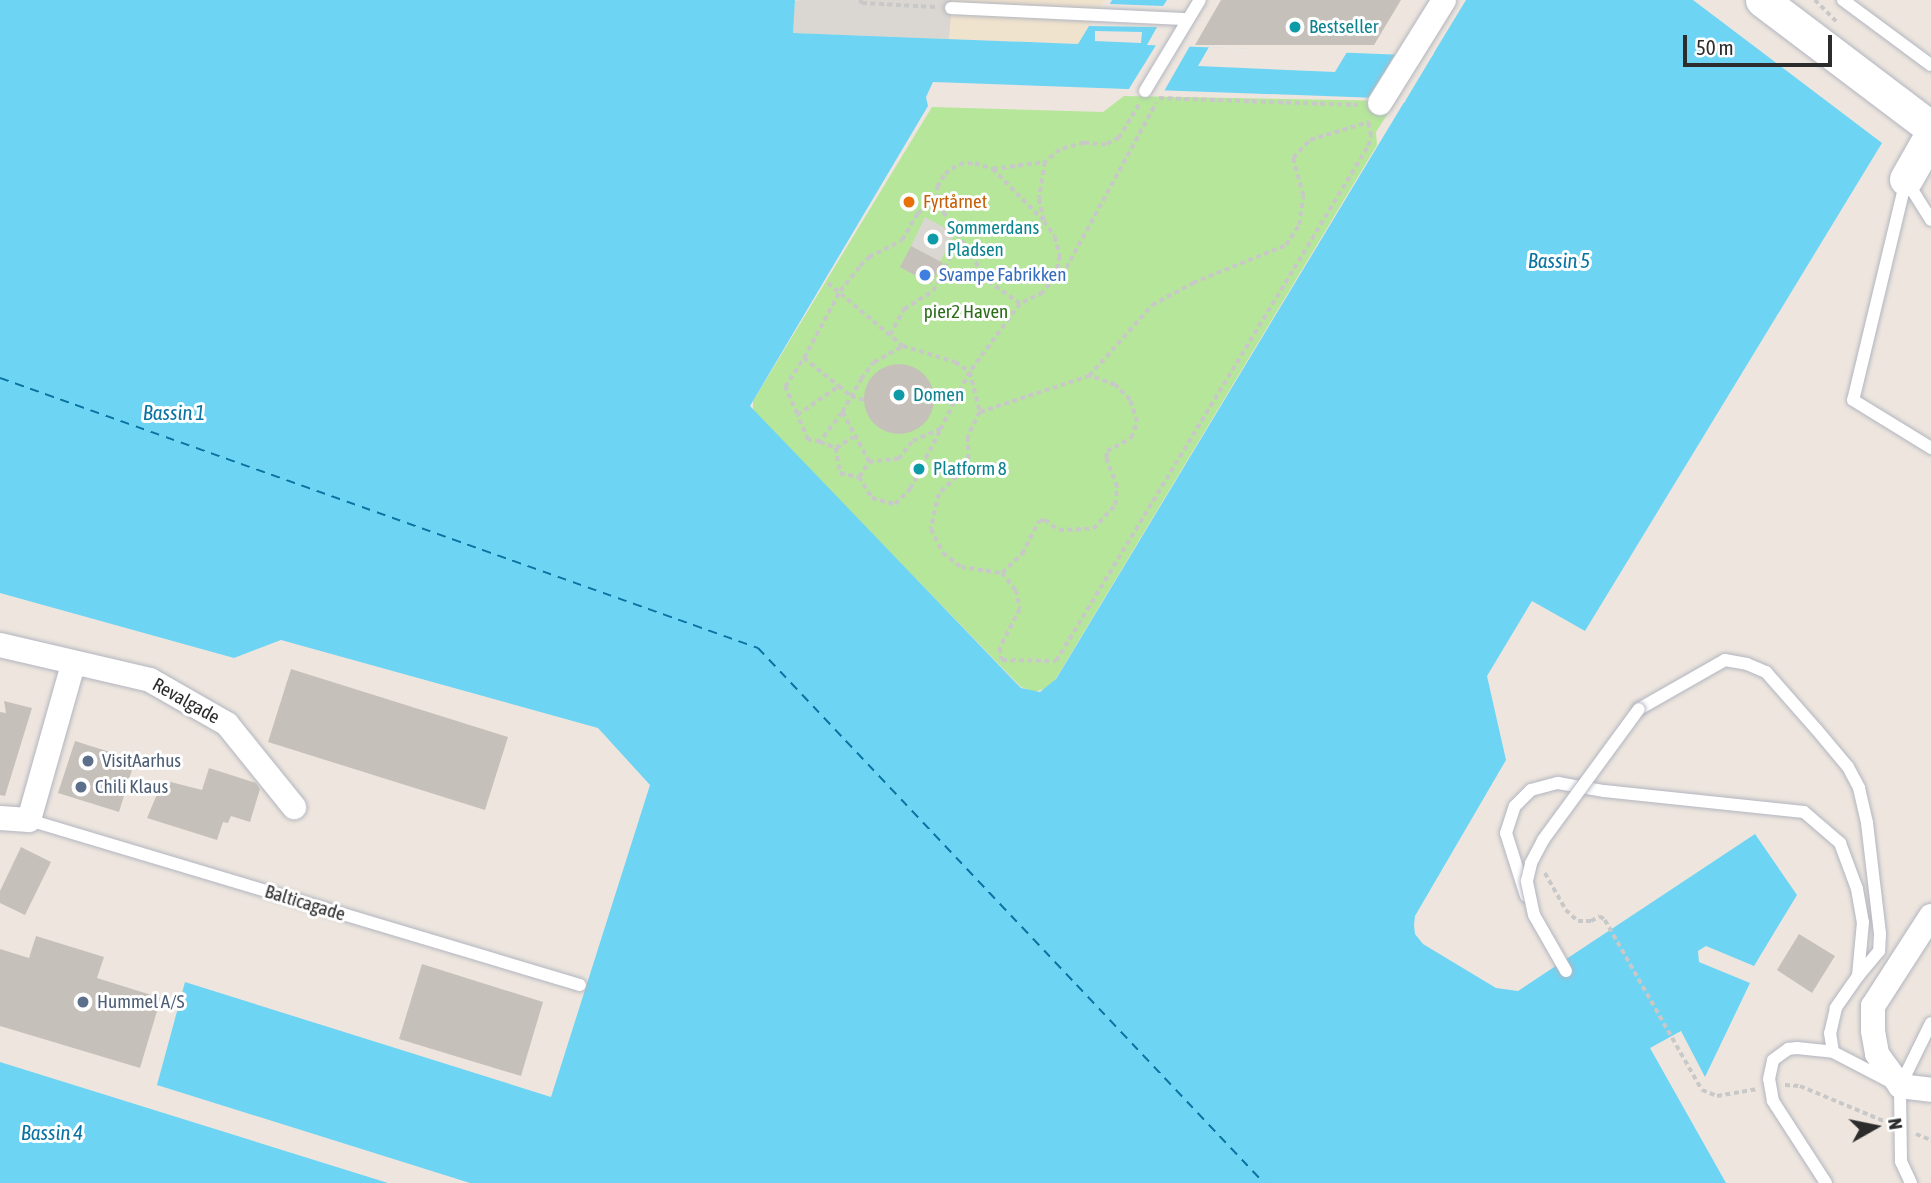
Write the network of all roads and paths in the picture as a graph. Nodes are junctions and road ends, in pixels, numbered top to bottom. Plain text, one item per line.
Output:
1 (860, 0) edge
2 (1084, 0) edge
3 (1200, 0) edge
4 (1444, 0) edge
5 (1762, 0) edge
6 (1790, 0) edge
7 (1843, 0) edge
8 (951, 8) joint
9 (1075, 15) junction
10 (1188, 19) junction
11 (1931, 65) edge
12 (1146, 91) joint
13 (1375, 111) junction
14 (1931, 114) edge
15 (1931, 128) edge
16 (1931, 135) edge
17 (1045, 162) junction
18 (993, 169) junction
19 (1906, 179) junction
20 (937, 199) junction
21 (1931, 220) edge
22 (1044, 221) junction
23 (960, 237) junction
24 (1055, 278) junction
25 (828, 283) dead end
26 (840, 291) junction
27 (1020, 304) junction
28 (889, 335) junction
29 (903, 346) junction
30 (804, 358) junction
31 (970, 372) junction
32 (1089, 376) junction
33 (839, 386) junction
34 (851, 396) junction
35 (864, 400) dead end
36 (842, 412) junction
37 (980, 412) junction
38 (797, 415) junction
39 (941, 429) junction
40 (853, 436) junction
41 (820, 442) junction
42 (836, 448) junction
43 (1931, 448) edge
44 (869, 462) junction
45 (859, 477) junction
46 (1002, 573) junction
47 (0, 645) edge
48 (73, 664) junction
49 (294, 807) dead end
50 (0, 818) edge
51 (29, 820) junction
52 (1873, 866) junction
53 (1542, 867) dead end
54 (1857, 889) junction
55 (1931, 916) edge
56 (1858, 976) junction
57 (580, 985) dead end
58 (1931, 1023) edge
59 (1833, 1052) junction
60 (1900, 1086) junction
61 (1769, 1087) junction
62 (1931, 1090) edge
63 (1900, 1128) junction
64 (1931, 1140) edge
65 (1826, 1183) edge
66 (1911, 1183) edge

1 - 8 path
2 - 9 lane
3 - 10 lane
4 - 13 street
5 - 15 street
6 - 14 street
7 - 11 lane
8 - 9 lane
9 - 10 lane
10 - 12 lane
12 - 17 path
13 - 24 path
13 - 32 path
13 - 46 path
16 - 19 street
17 - 18 path
17 - 22 path
18 - 20 path
18 - 22 path
19 - 21 lane
19 - 43 lane
20 - 23 path
20 - 26 path
22 - 24 path
23 - 27 path
23 - 28 path
24 - 27 path
25 - 26 path
26 - 28 path
26 - 30 path
27 - 31 path
28 - 29 path
29 - 31 path
29 - 34 path
30 - 33 path
30 - 38 path
31 - 37 path
31 - 39 path
32 - 37 path
32 - 46 path
33 - 34 path
33 - 38 path
34 - 35 path
34 - 36 path
36 - 40 path
36 - 41 path
37 - 46 path
38 - 41 path
39 - 44 path
39 - 45 path
40 - 42 path
40 - 44 path
41 - 42 path
42 - 45 path
44 - 45 path
47 - 48 street, Revalgade
48 - 49 street, Revalgade
48 - 51 street
50 - 51 street, Balticagade
51 - 57 lane, Balticagade
52 - 54 lane
52 - 54 lane, bridge
52 - 56 lane
53 - 61 path
54 - 56 lane
55 - 60 street
56 - 59 lane
58 - 60 lane
59 - 60 lane
59 - 61 lane
60 - 62 street
60 - 63 lane
61 - 63 path
61 - 65 lane
63 - 64 path
63 - 66 lane

